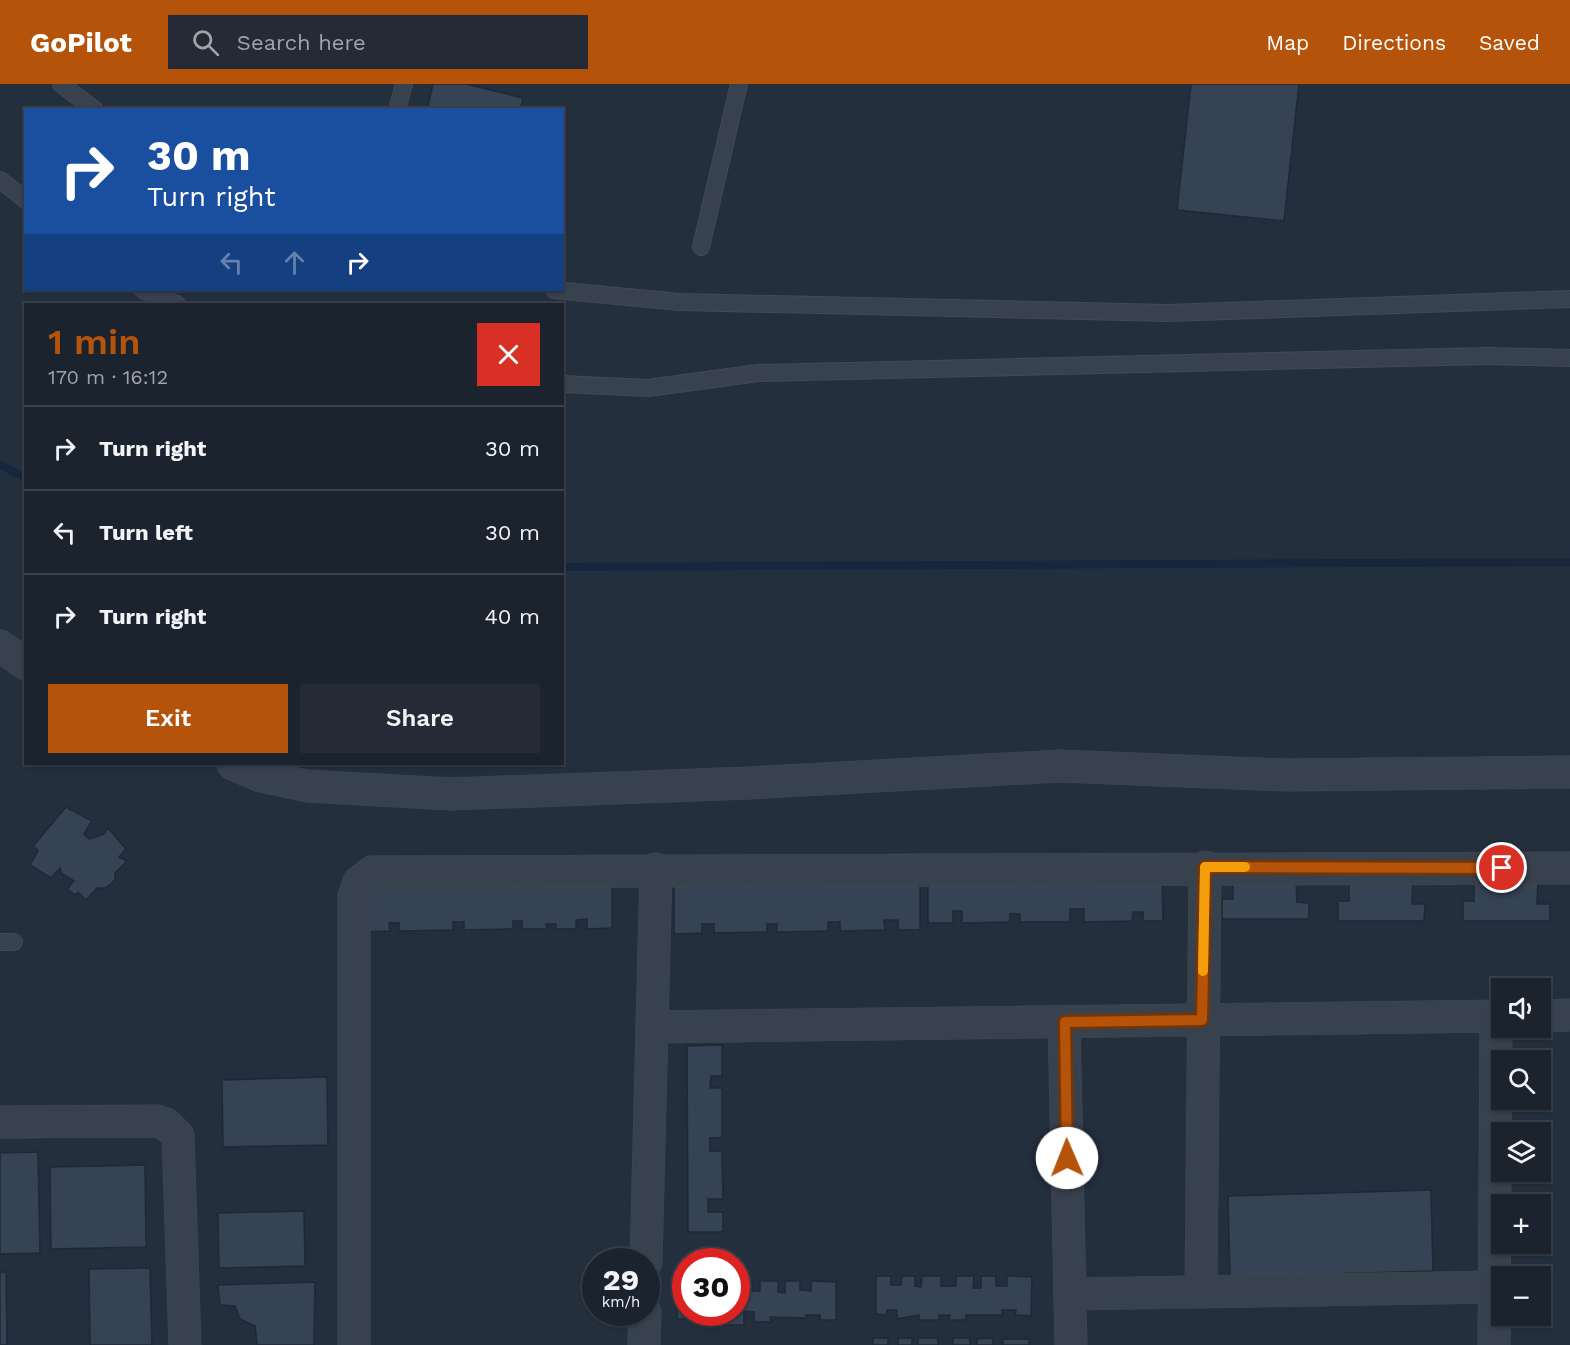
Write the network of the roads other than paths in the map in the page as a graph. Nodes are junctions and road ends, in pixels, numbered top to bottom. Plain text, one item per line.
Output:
1 (61, 84) edge
2 (404, 84) edge
3 (739, 84) edge
4 (92, 108) edge
5 (398, 108) edge
6 (0, 180) edge
7 (24, 198) edge
8 (701, 248) dead end
9 (145, 291) edge
10 (564, 291) edge
11 (1570, 299) edge
12 (175, 303) edge
13 (1570, 358) edge
14 (564, 384) edge
15 (0, 646) edge
16 (24, 663) edge
17 (235, 765) edge
18 (1570, 772) edge
19 (1205, 867) junction
20 (1570, 868) edge
21 (656, 869) junction
22 (1570, 1015) edge
23 (1491, 1016) edge
24 (1551, 1016) edge
25 (1202, 1020) junction
26 (1065, 1022) junction
27 (652, 1027) junction
28 (1499, 1038) edge
29 (0, 1122) edge
30 (646, 1248) edge
31 (1494, 1266) edge
32 (1491, 1287) edge
33 (1201, 1292) junction
34 (1070, 1294) junction
35 (645, 1326) edge
36 (1494, 1326) edge
37 (185, 1345) edge
38 (354, 1345) edge
39 (644, 1345) edge
40 (1071, 1345) edge
41 (1494, 1345) edge

1 - 4 lane
2 - 5 lane
3 - 8 lane
6 - 7 lane
9 - 12 lane
10 - 11 lane
13 - 14 lane
15 - 16 street
17 - 18 street
19 - 20 street
19 - 21 street
19 - 25 street
21 - 27 street
21 - 38 street
22 - 24 street
23 - 25 street
25 - 26 street
25 - 33 street
26 - 27 street
26 - 34 street
27 - 30 street
28 - 31 street
29 - 37 street
32 - 33 street
33 - 34 street
34 - 40 street
35 - 39 street
36 - 41 street

